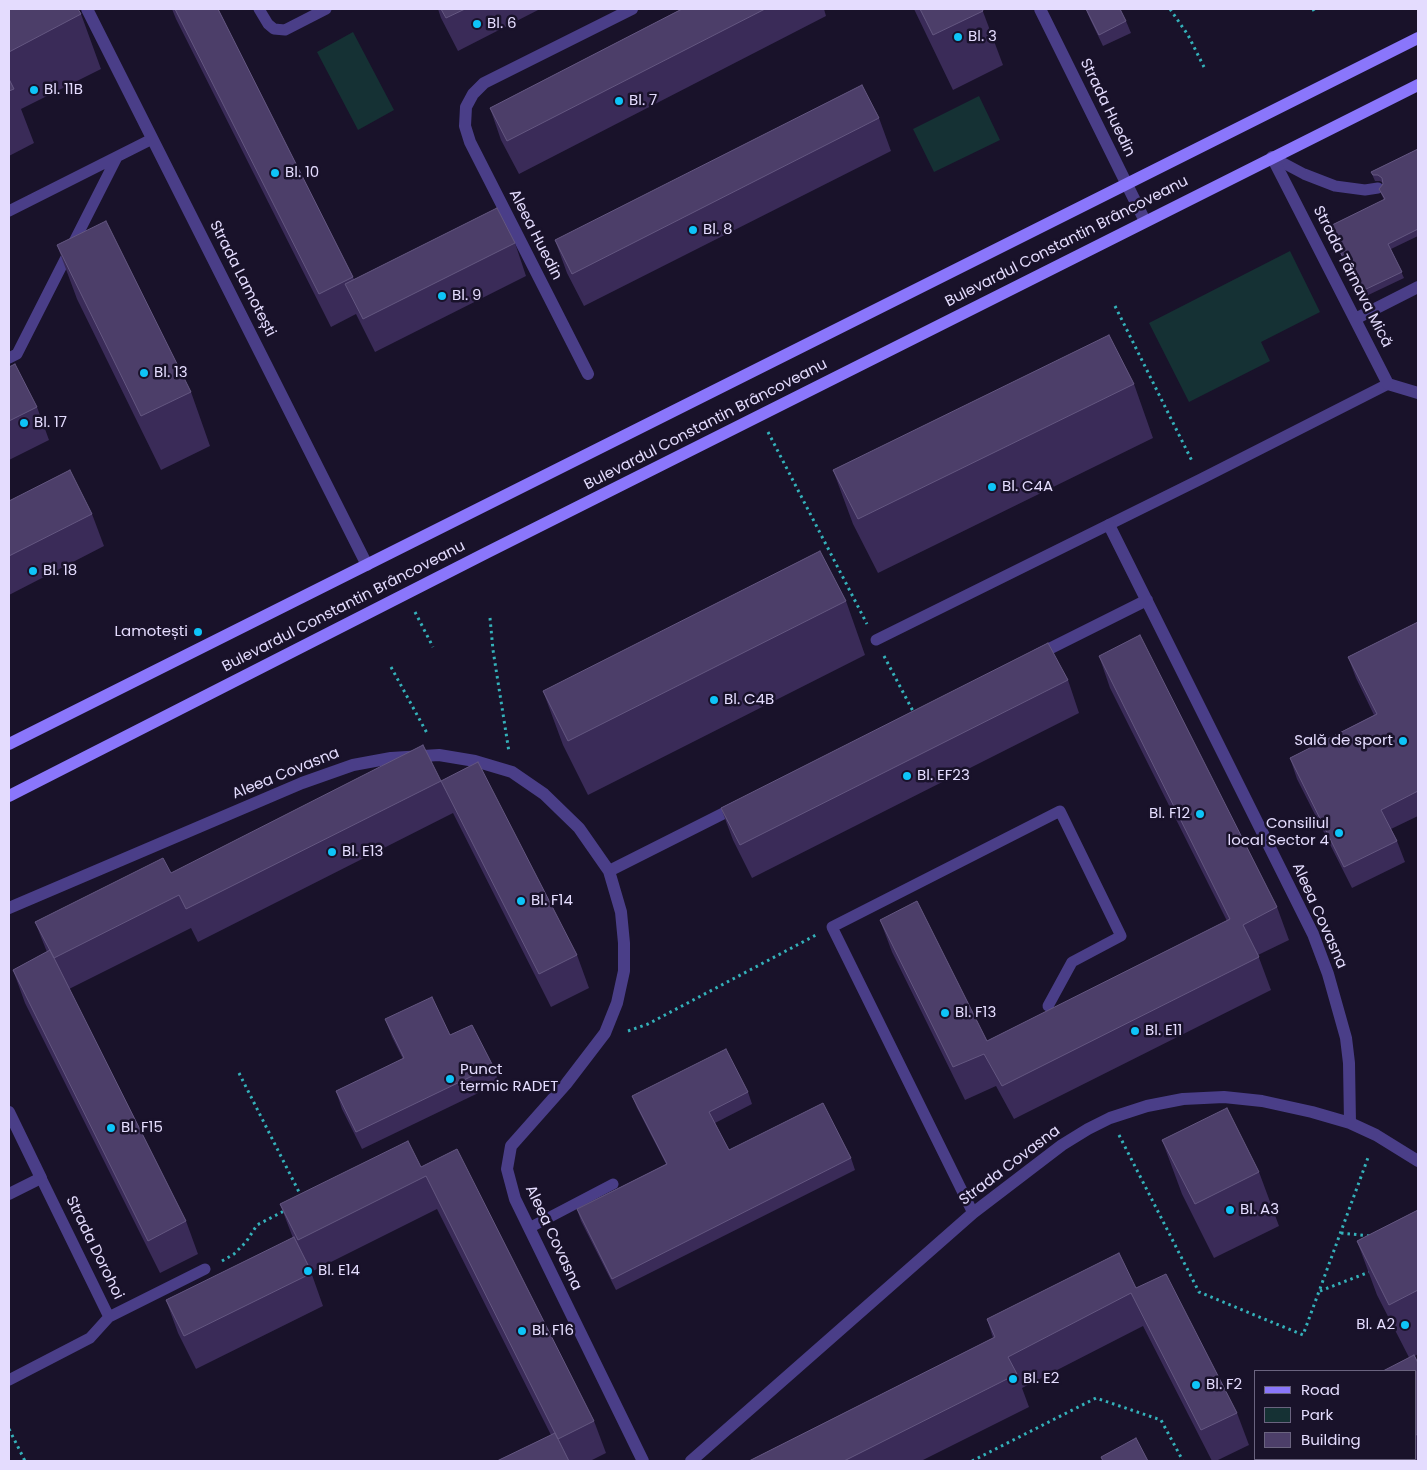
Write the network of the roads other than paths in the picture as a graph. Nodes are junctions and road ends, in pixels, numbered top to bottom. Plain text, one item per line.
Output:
1 (86, 9) edge
2 (259, 9) edge
3 (326, 9) edge
4 (632, 9) edge
5 (1040, 9) edge
6 (1418, 38) edge
7 (1418, 84) edge
8 (152, 139) junction
9 (117, 157) junction
10 (1272, 157) junction
11 (1127, 185) junction
12 (1378, 188) edge
13 (9, 211) edge
14 (1145, 222) junction
15 (1418, 287) edge
16 (1355, 319) junction
17 (9, 358) edge
18 (588, 374) dead end
19 (1388, 384) junction
20 (1418, 393) edge
21 (1109, 525) junction
22 (367, 565) junction
23 (1147, 600) junction
24 (876, 640) road end
25 (1026, 661) edge
26 (9, 744) edge
27 (9, 796) edge
28 (749, 800) edge
29 (609, 871) junction
30 (9, 908) edge
31 (1048, 1006) dead end
32 (9, 1112) edge
33 (1350, 1123) junction
34 (1418, 1161) edge
35 (41, 1178) junction
36 (613, 1184) dead end
37 (9, 1194) edge
38 (973, 1213) junction
39 (529, 1228) junction
40 (205, 1269) road end
41 (110, 1317) junction
42 (9, 1380) edge
43 (643, 1461) edge
44 (691, 1461) edge

1 - 8 street, Strada Lamotești
2 - 3 lane
4 - 18 street, Aleea Huedin
5 - 11 street, Strada Huedin
6 - 11 main road, Bulevardul Constantin Brâncoveanu
7 - 10 main road, Bulevardul Constantin Brâncoveanu
8 - 9 lane
8 - 22 street, Strada Lamotești
9 - 13 lane
9 - 17 lane
10 - 12 lane
10 - 14 main road, Bulevardul Constantin Brâncoveanu
10 - 16 street, Strada Târnava Mică
11 - 14 street, Strada Huedin
11 - 22 main road, Bulevardul Constantin Brâncoveanu
14 - 27 main road, Bulevardul Constantin Brâncoveanu
15 - 16 street
16 - 19 street, Strada Târnava Mică
19 - 20 street
19 - 21 lane
21 - 23 street, Aleea Covasna
21 - 24 lane
22 - 26 main road, Bulevardul Constantin Brâncoveanu
23 - 25 street
23 - 33 street, Aleea Covasna
28 - 29 street
29 - 30 street, Aleea Covasna
29 - 39 street, Aleea Covasna
31 - 38 lane
32 - 35 street, Strada Dorohoi
33 - 34 street, Strada Covasna
33 - 38 street, Strada Covasna
35 - 37 street
35 - 41 lane, Strada Dorohoi
36 - 39 lane
38 - 44 street, Strada Covasna
39 - 43 street, Aleea Covasna
40 - 41 lane, Strada Dorohoi
41 - 42 lane

